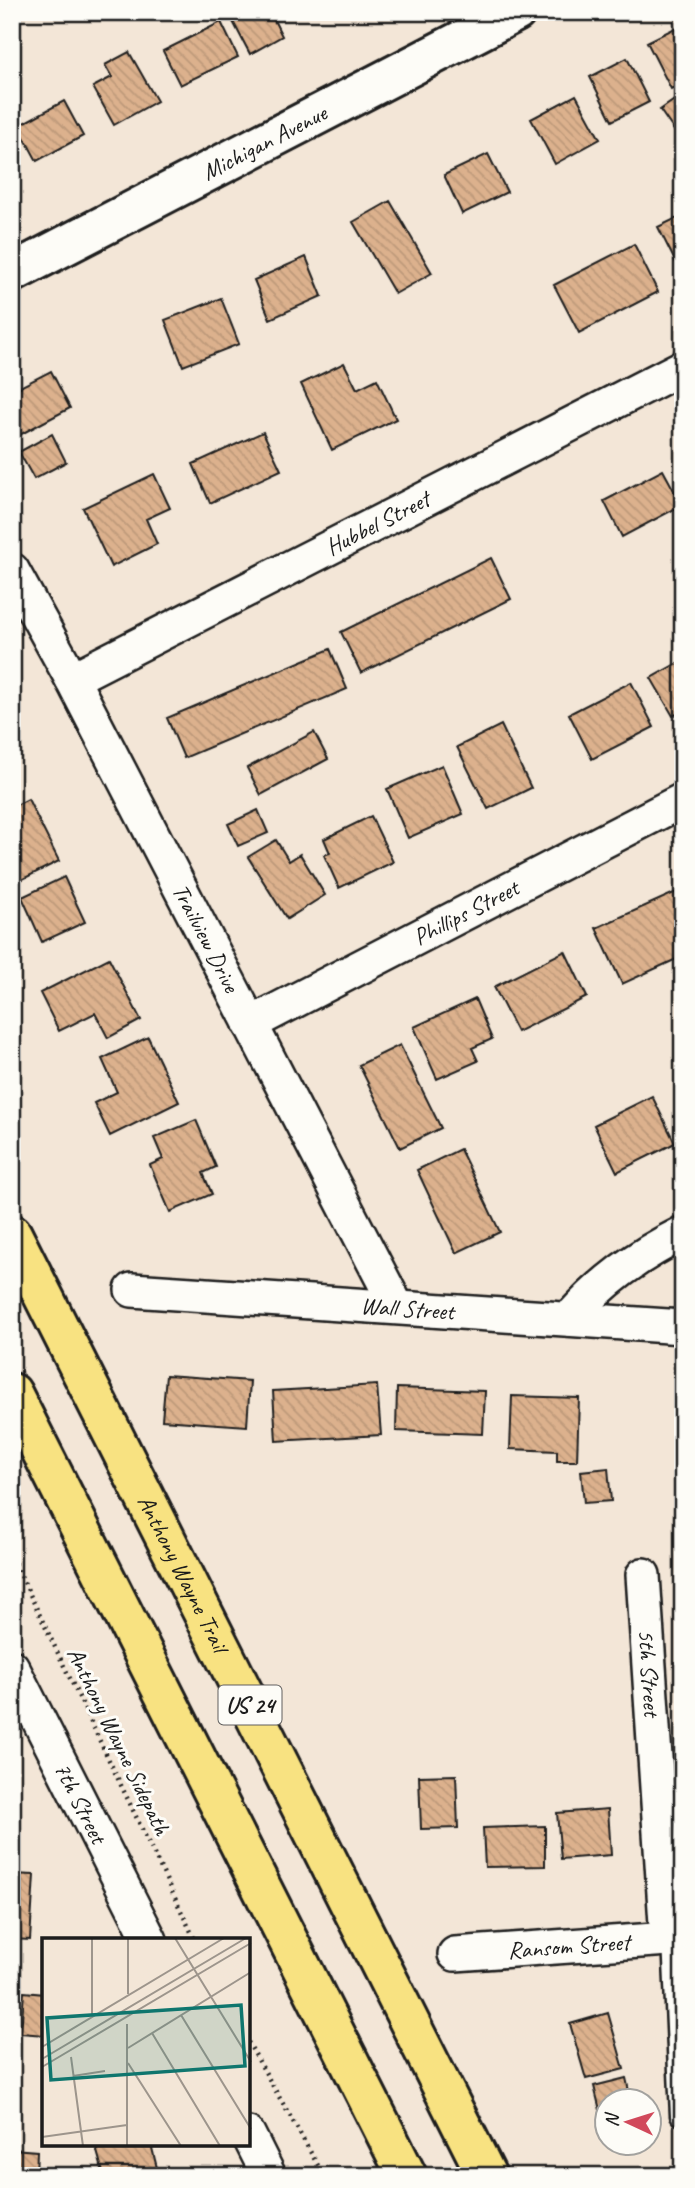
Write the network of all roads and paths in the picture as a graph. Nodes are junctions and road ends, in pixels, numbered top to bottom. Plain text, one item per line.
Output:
1 (516, 12) edge
2 (477, 21) edge
3 (12, 273) edge
4 (683, 367) edge
5 (12, 570) edge
6 (72, 680) junction
7 (683, 800) edge
8 (250, 1024) junction
9 (683, 1233) edge
10 (12, 1234) edge
11 (132, 1290) dead end
12 (397, 1307) junction
13 (569, 1319) junction
14 (683, 1327) edge
15 (12, 1393) edge
16 (12, 1557) edge
17 (643, 1575) dead end
18 (15, 1677) edge
19 (149, 1938) edge
20 (194, 1938) edge
21 (674, 1939) edge
22 (455, 1954) dead end
23 (250, 2046) edge
24 (679, 2116) dead end
25 (250, 2138) edge
26 (269, 2176) edge
27 (324, 2176) edge
28 (408, 2176) edge
29 (487, 2176) edge

1 - 2 street, Michigan Avenue
2 - 3 street, Michigan Avenue
4 - 6 street, Hubbel Street
5 - 6 street, Trailview Drive
6 - 8 street, Trailview Drive
7 - 8 street, Phillips Street
8 - 12 street, Trailview Drive
9 - 13 street
10 - 29 highway, Anthony Wayne Trail / US 24
11 - 12 street, Wall Street
12 - 13 street, Wall Street
13 - 14 street, Wall Street
15 - 28 highway, US 24
16 - 20 path, Anthony Wayne Sidepath
17 - 21 street, 5th Street
18 - 19 street, 7th Street
21 - 22 street, Ransom Street
21 - 24 lane
23 - 27 path
25 - 26 street

